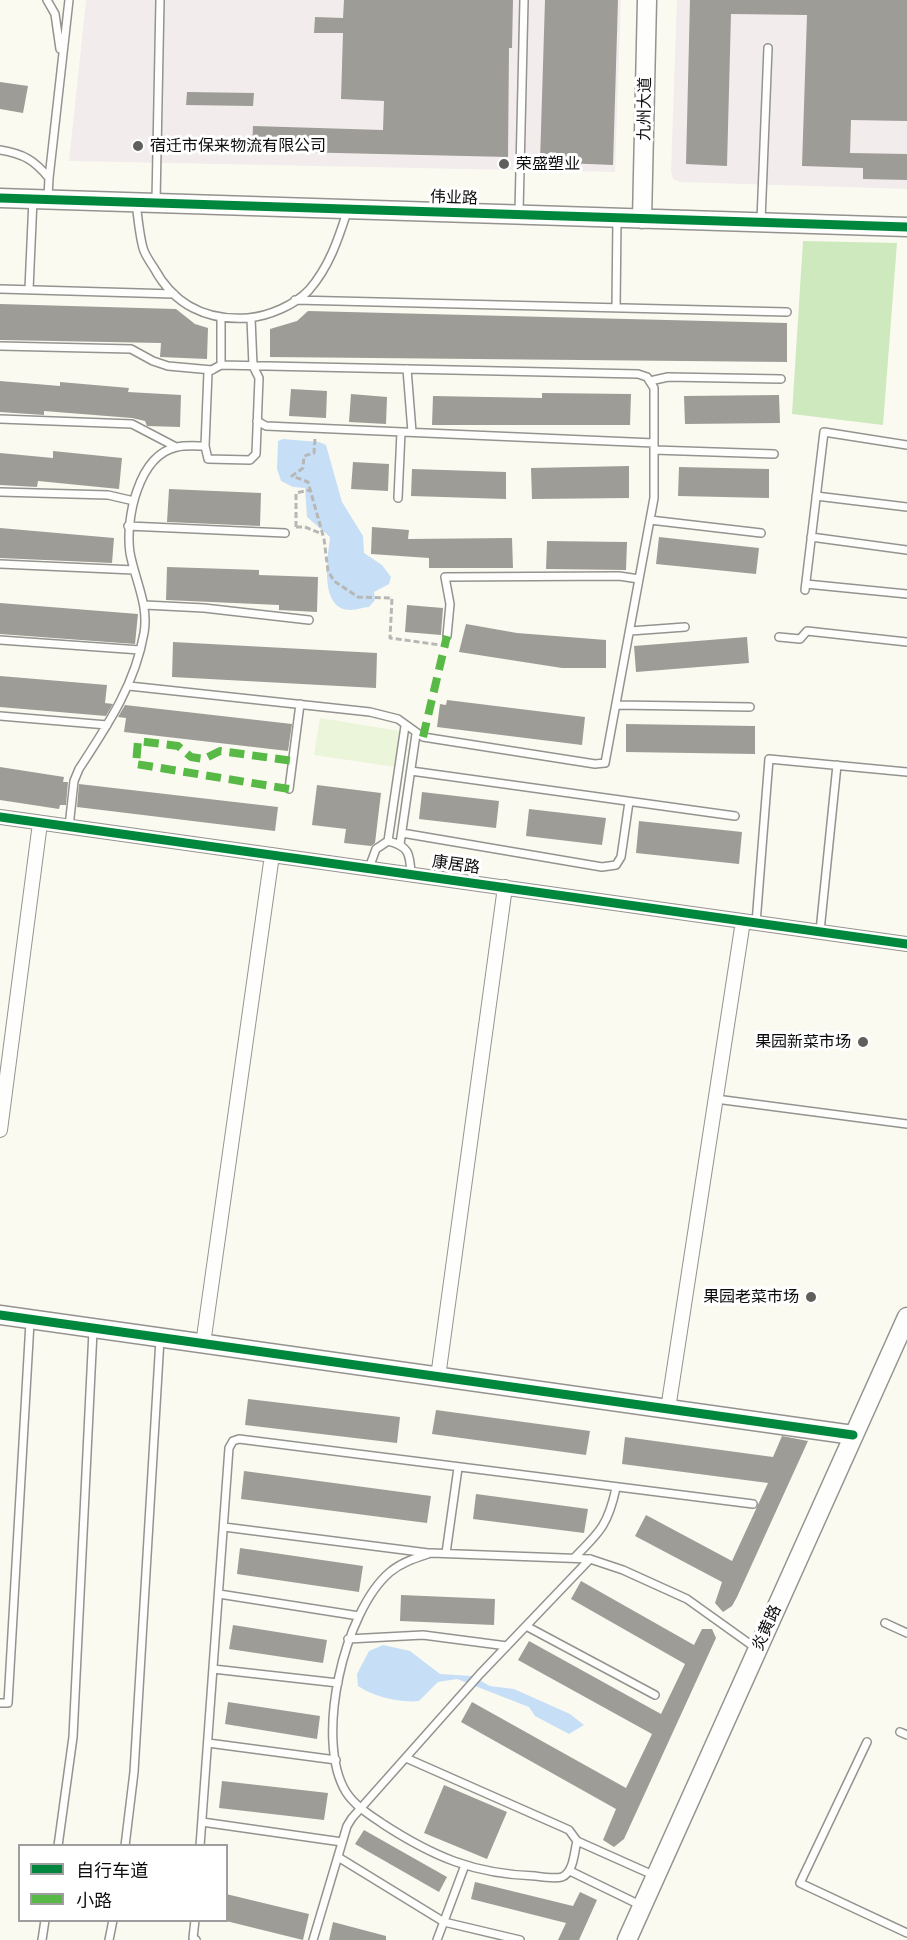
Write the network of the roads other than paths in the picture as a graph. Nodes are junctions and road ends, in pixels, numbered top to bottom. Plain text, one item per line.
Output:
1 (47, 0) edge
2 (69, 0) edge
3 (160, 0) edge
4 (524, 0) edge
5 (647, 0) edge
6 (768, 48) dead end
7 (62, 67) junction
8 (0, 150) edge
9 (49, 178) junction
10 (0, 198) edge
11 (40, 200) junction
12 (136, 203) junction
13 (156, 203) junction
14 (348, 209) junction
15 (519, 215) junction
16 (617, 218) junction
17 (642, 219) junction
18 (761, 223) junction
19 (907, 227) edge
20 (0, 289) edge
21 (29, 290) junction
22 (174, 294) junction
23 (295, 300) junction
24 (615, 308) junction
25 (787, 312) dead end
26 (221, 317) junction
27 (251, 318) junction
28 (0, 346) edge
29 (221, 365) junction
30 (253, 366) junction
31 (407, 369) junction
32 (212, 370) junction
33 (781, 379) dead end
34 (650, 381) junction
35 (0, 420) edge
36 (257, 421) junction
37 (401, 432) junction
38 (412, 432) junction
39 (907, 445) edge
40 (205, 446) junction
41 (654, 446) junction
42 (176, 447) junction
43 (774, 454) dead end
44 (0, 492) edge
45 (816, 496) junction
46 (398, 498) dead end
47 (134, 501) junction
48 (907, 507) edge
49 (650, 520) junction
50 (128, 526) junction
51 (285, 533) road end
52 (761, 533) dead end
53 (811, 537) junction
54 (907, 550) edge
55 (0, 564) edge
56 (134, 570) junction
57 (639, 579) junction
58 (907, 594) edge
59 (145, 605) junction
60 (309, 620) dead end
61 (685, 627) dead end
62 (630, 631) junction
63 (447, 636) dead end
64 (779, 637) dead end
65 (0, 640) edge
66 (907, 642) edge
67 (140, 650) junction
68 (129, 686) junction
69 (300, 704) junction
70 (617, 705) junction
71 (750, 707) dead end
72 (0, 716) edge
73 (108, 725) junction
74 (405, 726) junction
75 (416, 734) junction
76 (837, 765) junction
77 (411, 771) junction
78 (907, 772) edge
79 (289, 789) dead end
80 (629, 802) junction
81 (735, 816) dead end
82 (0, 817) edge
83 (40, 823) junction
84 (69, 827) junction
85 (402, 833) junction
86 (388, 842) junction
87 (400, 844) junction
88 (272, 855) junction
89 (369, 868) junction
90 (411, 874) junction
91 (505, 887) junction
92 (749, 922) junction
93 (820, 932) junction
94 (907, 944) edge
95 (716, 1099) junction
96 (907, 1124) edge
97 (0, 1130) edge
98 (0, 1315) edge
99 (30, 1319) junction
100 (906, 1323) edge
101 (93, 1328) junction
102 (160, 1338) junction
103 (203, 1344) junction
104 (438, 1377) junction
105 (668, 1409) junction
106 (853, 1436) junction
107 (458, 1468) junction
108 (616, 1488) junction
109 (753, 1504) dead end
110 (224, 1527) junction
111 (431, 1553) junction
112 (446, 1553) junction
113 (574, 1558) junction
114 (590, 1559) junction
115 (219, 1594) junction
116 (359, 1616) junction
117 (885, 1623) dead end
118 (526, 1626) junction
119 (907, 1633) edge
120 (348, 1639) junction
121 (507, 1646) junction
122 (757, 1649) junction
123 (213, 1668) junction
124 (338, 1683) junction
125 (655, 1695) dead end
126 (0, 1703) edge
127 (867, 1742) dead end
128 (208, 1743) junction
129 (406, 1758) junction
130 (336, 1760) junction
131 (361, 1809) junction
132 (202, 1822) junction
133 (577, 1840) junction
134 (342, 1842) junction
135 (58, 1844) edge
136 (125, 1844) edge
137 (200, 1844) edge
138 (338, 1857) junction
139 (465, 1865) junction
140 (570, 1871) junction
141 (656, 1876) junction
142 (643, 1906) junction
143 (45, 1922) edge
144 (113, 1922) edge
145 (195, 1922) edge
146 (444, 1922) junction
147 (907, 1933) edge
148 (42, 1940) edge
149 (109, 1940) edge
150 (196, 1940) edge
151 (313, 1940) edge
152 (437, 1940) edge
153 (520, 1940) edge
154 (627, 1940) edge

1 - 7 lane
2 - 7 lane
3 - 13 lane
4 - 15 lane
5 - 17 street, 九州大道
6 - 18 lane
7 - 9 lane
8 - 9 lane
9 - 11 lane
10 - 11 street, 伟业路
11 - 12 street, 伟业路
11 - 21 lane
12 - 13 street, 伟业路
12 - 22 lane
13 - 14 street, 伟业路
14 - 15 street, 伟业路
14 - 23 lane
15 - 16 street, 伟业路
16 - 17 street, 伟业路
16 - 24 lane
17 - 18 street, 伟业路
18 - 19 street, 伟业路
20 - 21 lane
21 - 22 lane
22 - 26 lane
23 - 24 lane
23 - 27 lane
24 - 25 lane
26 - 27 lane
26 - 29 lane
27 - 30 lane
28 - 32 lane
29 - 30 lane
29 - 32 lane
30 - 31 lane
30 - 36 lane
31 - 34 lane
31 - 38 lane
32 - 40 lane
33 - 34 lane
34 - 41 lane
35 - 42 lane
36 - 37 lane
36 - 40 lane
37 - 38 lane
37 - 46 lane
38 - 41 lane
39 - 45 lane
40 - 42 lane
41 - 43 lane
41 - 49 lane
42 - 47 lane
44 - 47 lane
45 - 48 lane
45 - 53 lane
47 - 50 lane
49 - 52 lane
49 - 57 lane
50 - 51 lane
50 - 56 lane
53 - 54 lane
53 - 58 lane
55 - 56 lane
56 - 59 lane
57 - 62 lane
57 - 63 lane
59 - 60 lane
59 - 67 lane
61 - 62 lane
62 - 70 lane
64 - 66 lane
65 - 67 lane
67 - 68 lane
68 - 69 lane
68 - 73 lane
69 - 74 lane
69 - 79 lane
70 - 71 lane
70 - 75 lane
72 - 73 lane
73 - 84 lane
74 - 75 lane
74 - 86 lane
75 - 77 lane
76 - 78 lane
76 - 92 lane
76 - 93 lane
77 - 80 lane
77 - 85 lane
80 - 81 lane
80 - 85 lane
82 - 83 street, 康居路
83 - 84 street, 康居路
83 - 97 street
84 - 88 street, 康居路
85 - 87 lane
86 - 87 lane
86 - 89 lane
87 - 90 lane
88 - 89 street, 康居路
88 - 103 street
89 - 90 street, 康居路
90 - 91 street, 康居路
91 - 92 street, 康居路
91 - 104 street
92 - 93 street, 康居路
92 - 95 street
93 - 94 street, 康居路
95 - 96 lane
95 - 105 street
98 - 99 street
99 - 101 street
99 - 126 lane
100 - 106 street, 炎黄路
101 - 102 street
101 - 135 lane
102 - 103 street
102 - 136 lane
103 - 104 street
104 - 105 street
105 - 106 street
106 - 122 street, 炎黄路
107 - 108 lane
107 - 110 lane
107 - 112 lane
108 - 109 lane
108 - 113 lane
110 - 111 lane
110 - 115 lane
111 - 112 lane
111 - 116 lane
112 - 113 lane
113 - 114 lane
114 - 118 lane
114 - 122 lane
115 - 116 lane
115 - 123 lane
116 - 120 lane
117 - 119 lane
118 - 121 lane
118 - 125 lane
120 - 121 lane
120 - 124 lane
121 - 129 lane
122 - 141 street, 炎黄路
123 - 124 lane
123 - 128 lane
124 - 130 lane
127 - 147 lane
128 - 130 lane
128 - 132 lane
129 - 131 lane
129 - 133 lane
130 - 131 lane
131 - 134 lane
131 - 139 lane
132 - 134 lane
132 - 137 lane
133 - 140 lane
133 - 141 lane
134 - 138 lane
138 - 146 lane
138 - 151 lane
139 - 140 lane
139 - 146 lane
140 - 142 lane
141 - 142 street, 炎黄路
142 - 154 street, 炎黄路
143 - 148 lane
144 - 149 lane
145 - 150 lane
146 - 152 lane
146 - 153 lane

